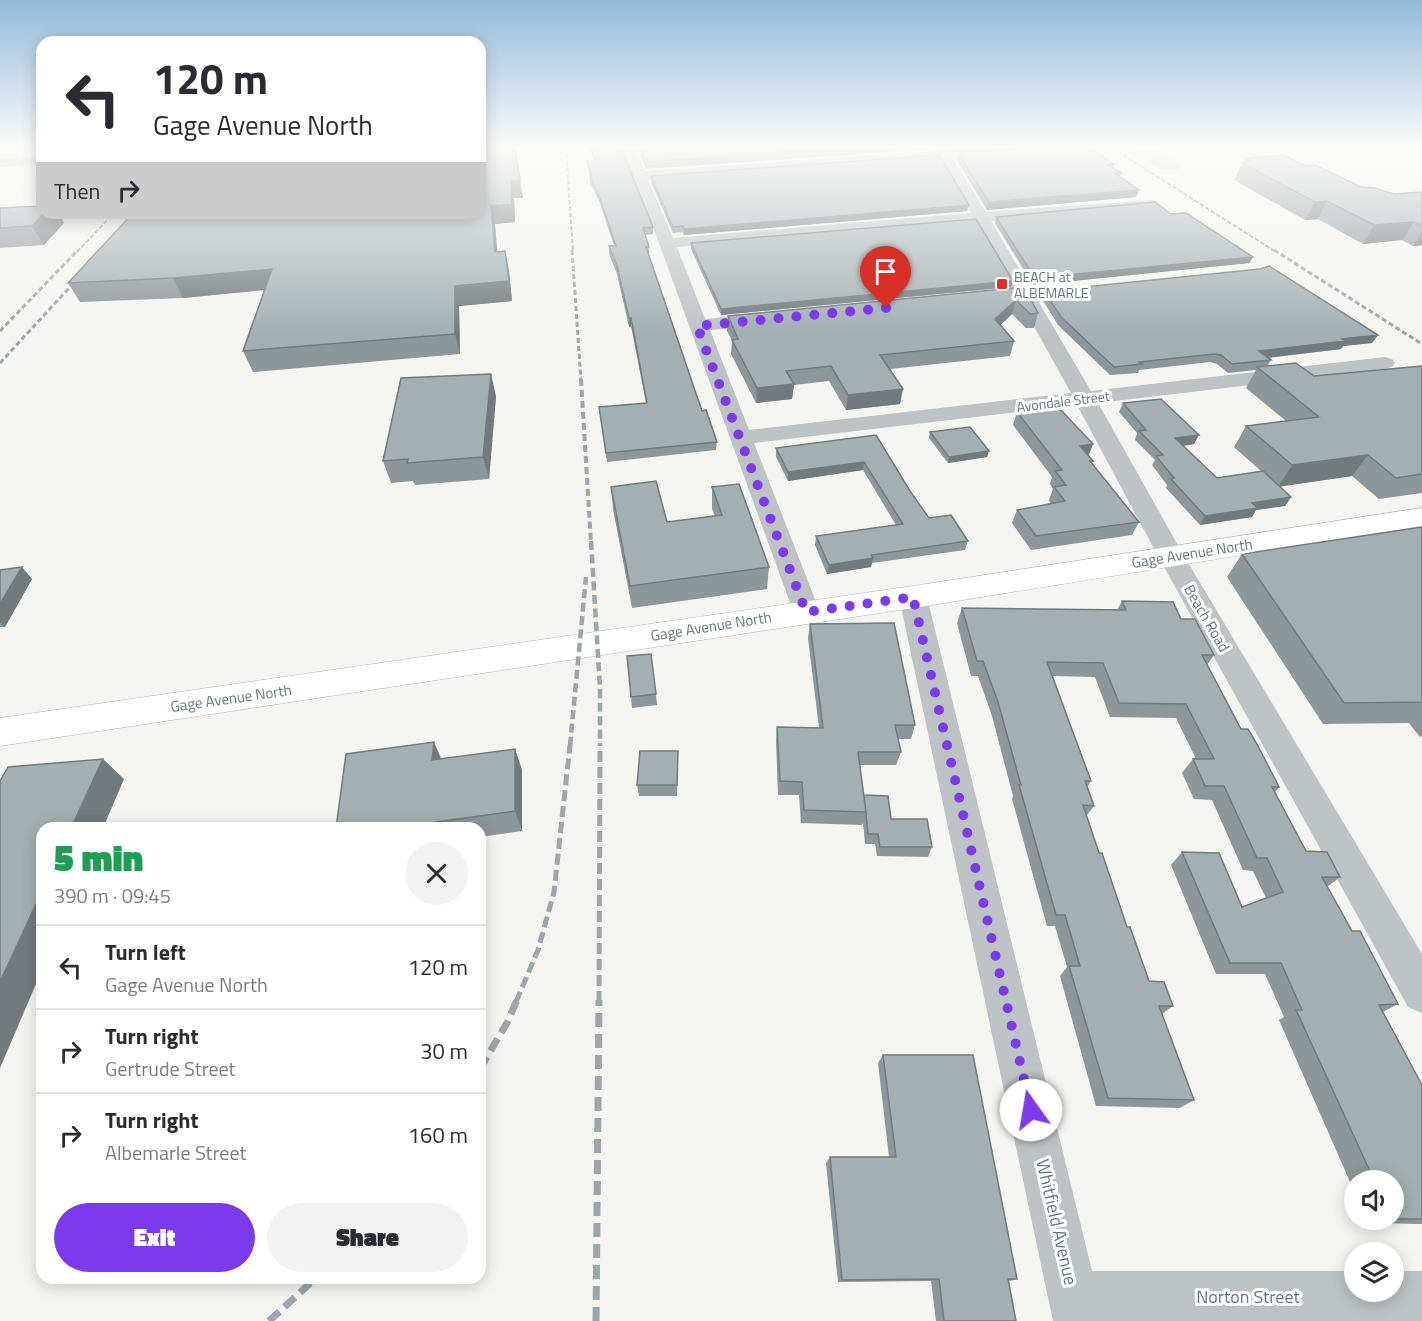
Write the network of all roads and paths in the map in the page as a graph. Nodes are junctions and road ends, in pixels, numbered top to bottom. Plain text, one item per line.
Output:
1 (653, 210) edge
2 (976, 210) edge
3 (1075, 210) edge
4 (981, 218) junction
5 (667, 243) junction
6 (1050, 292) edge
7 (1027, 294) junction
8 (1003, 296) edge
9 (780, 318) edge
10 (697, 326) junction
11 (1385, 363) dead end
12 (1086, 399) junction
13 (741, 438) junction
14 (1422, 517) edge
15 (1172, 556) junction
16 (913, 597) junction
17 (806, 612) junction
18 (0, 732) edge
19 (1422, 993) edge
20 (1422, 1296) edge
21 (1077, 1309) edge

1 - 5 street
2 - 4 street, Beach Road
3 - 4 street
4 - 5 street
4 - 7 street, Beach Road
5 - 10 street
6 - 7 street
7 - 8 street
7 - 12 street, Beach Road
9 - 10 street
10 - 13 street
11 - 12 street, Avondale Street
12 - 13 street, Avondale Street
12 - 15 street, Beach Road
13 - 17 street
14 - 15 main road, Gage Avenue North
15 - 16 main road, Gage Avenue North
15 - 19 street, Beach Road
16 - 17 main road, Gage Avenue North
16 - 21 street, Whitfield Avenue
17 - 18 main road, Gage Avenue North
20 - 21 street, Norton Street

